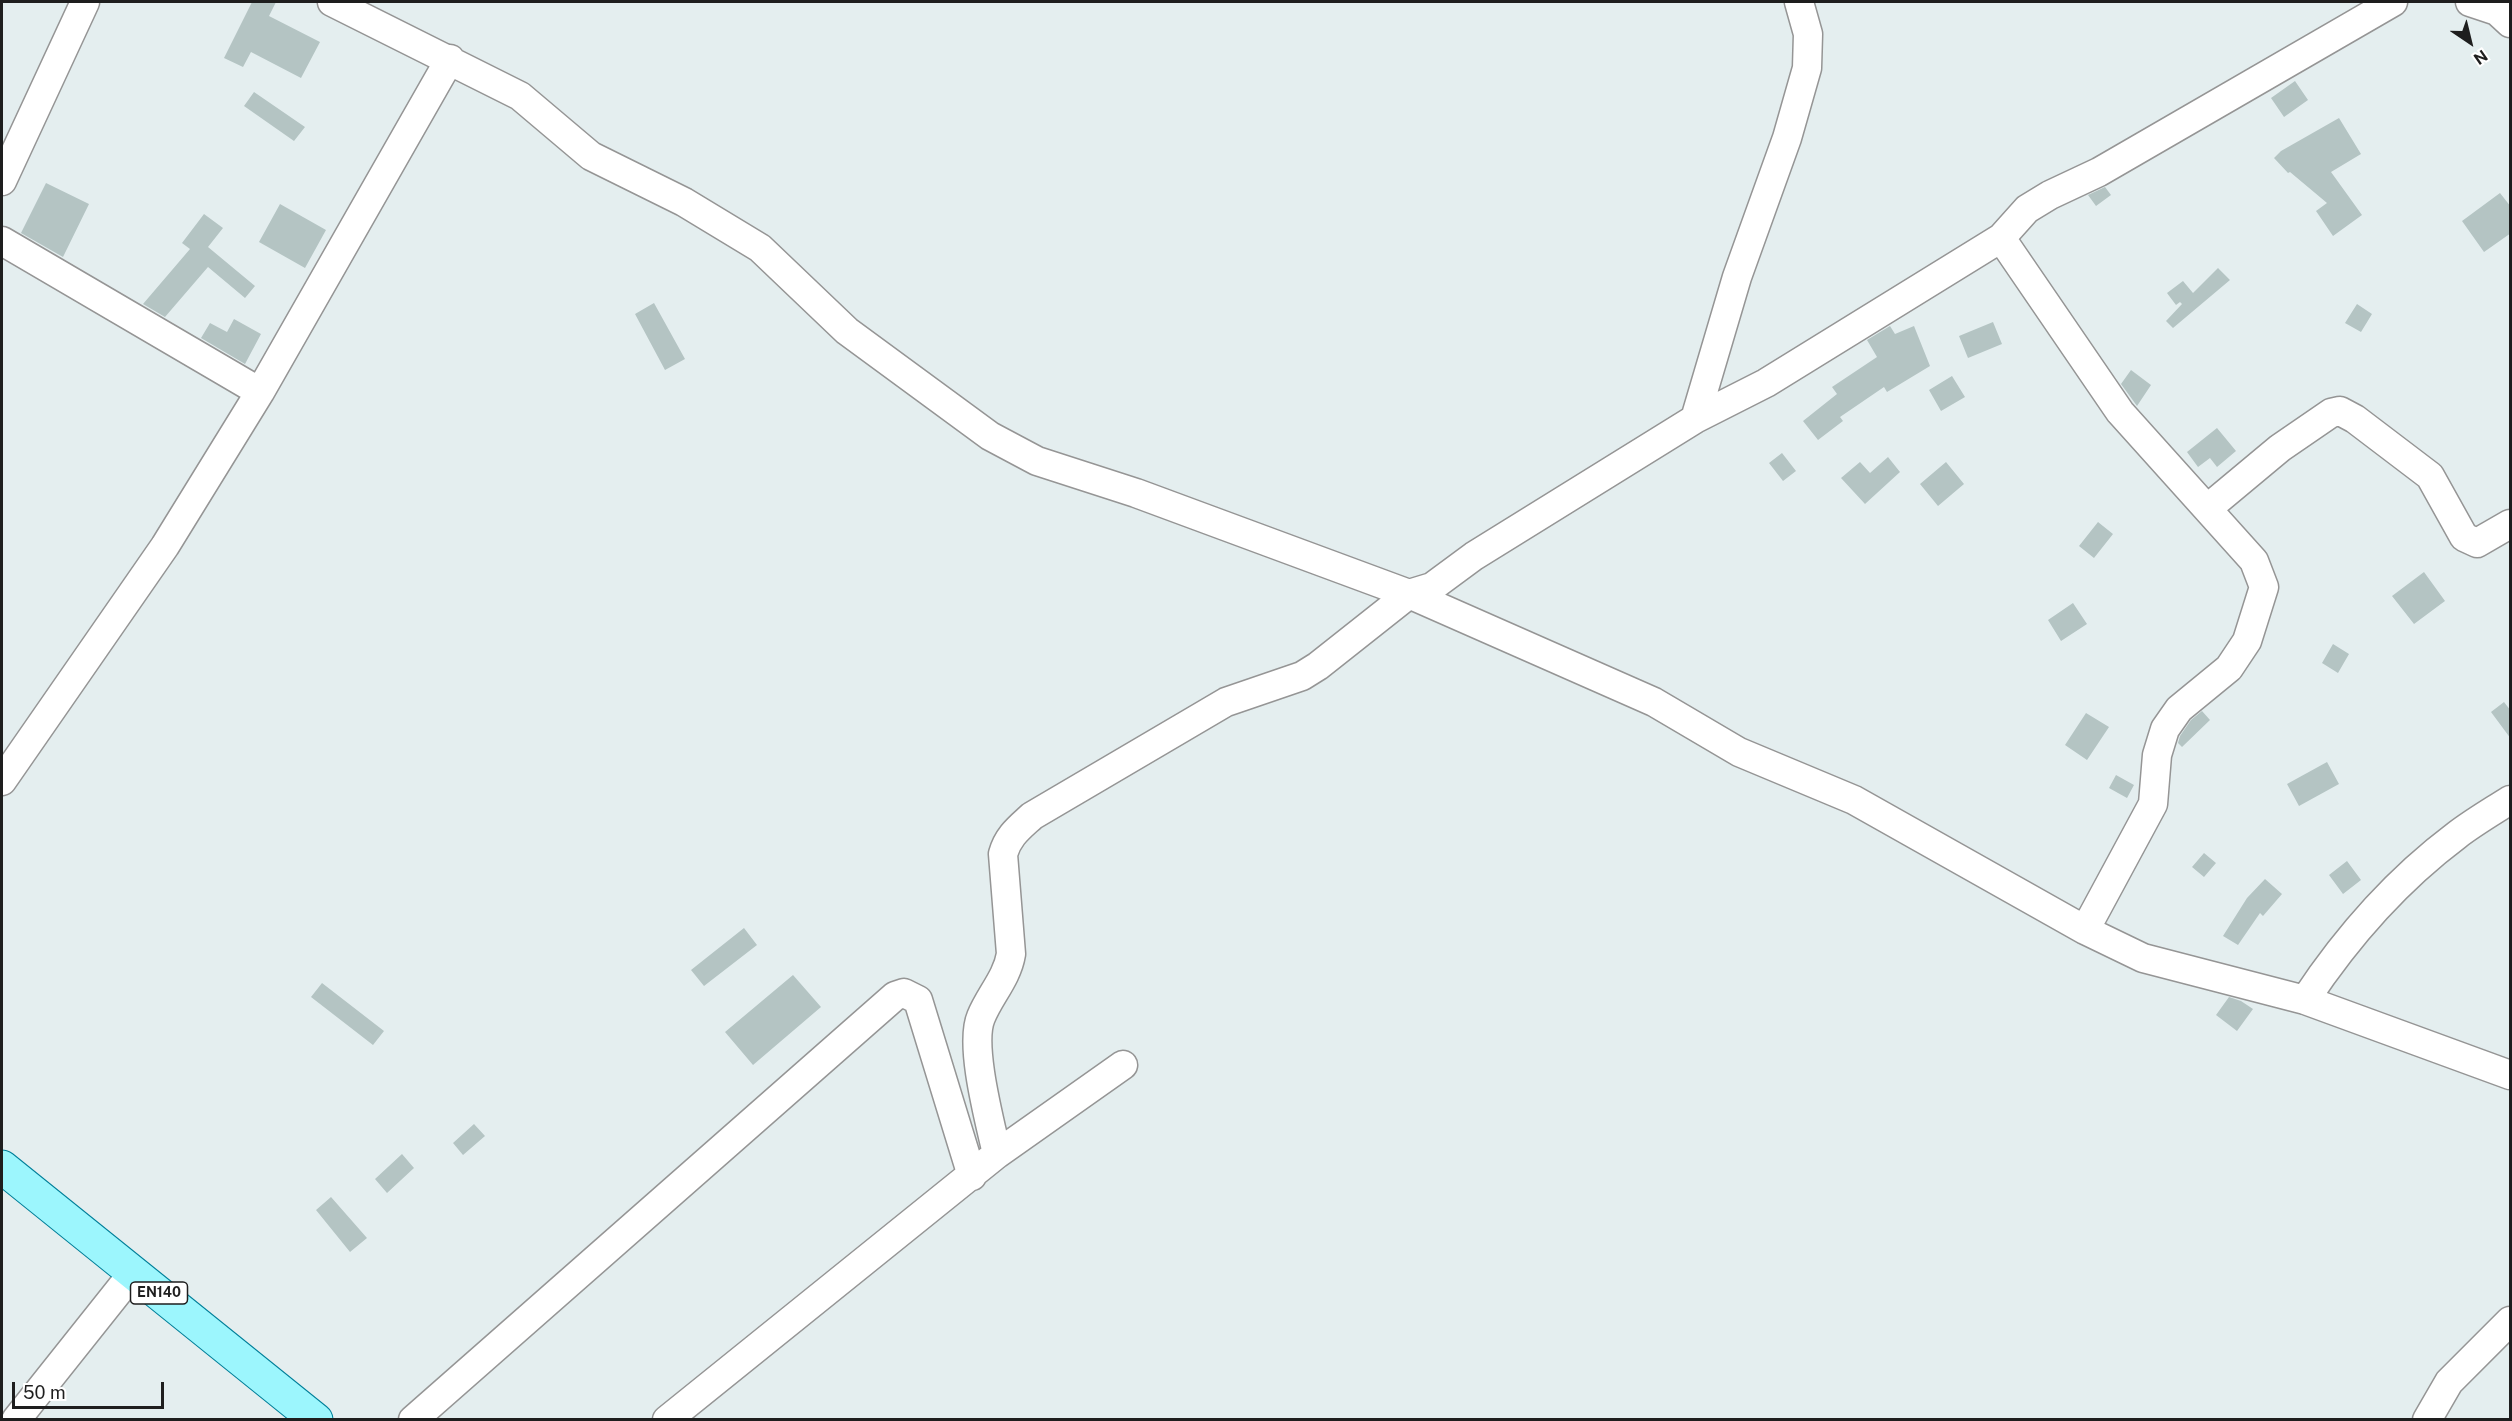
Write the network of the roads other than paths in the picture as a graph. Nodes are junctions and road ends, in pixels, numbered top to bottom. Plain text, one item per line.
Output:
1 (85, 2) edge
2 (332, 2) edge
3 (1799, 2) edge
4 (2393, 2) edge
5 (2470, 2) edge
6 (2511, 23) edge
7 (450, 59) junction
8 (2, 181) edge
9 (2001, 238) junction
10 (2, 241) edge
11 (260, 392) junction
12 (1695, 419) junction
13 (2208, 508) junction
14 (2511, 524) edge
15 (1409, 594) junction
16 (2, 781) edge
17 (2511, 800) edge
18 (2085, 930) junction
19 (2305, 1000) junction
20 (1123, 1065) dead end
21 (2511, 1075) edge
22 (996, 1154) junction
23 (2, 1167) edge
24 (972, 1176) junction
25 (133, 1273) junction
26 (2511, 1321) edge
27 (16, 1419) edge
28 (316, 1419) edge
29 (413, 1419) edge
30 (667, 1419) edge
31 (2427, 1419) edge

1 - 8 street
2 - 7 street
3 - 12 street
4 - 9 street
5 - 6 street
7 - 11 street
7 - 15 street
9 - 12 street
9 - 13 street
10 - 11 street
11 - 16 street
12 - 15 street
13 - 14 street
13 - 18 street
15 - 18 street
15 - 22 street
17 - 19 street
18 - 19 street
19 - 21 street
20 - 22 street
22 - 24 street
23 - 25 main road, EN140
24 - 29 street
24 - 30 street
25 - 27 street
25 - 28 main road, EN140
26 - 31 street

